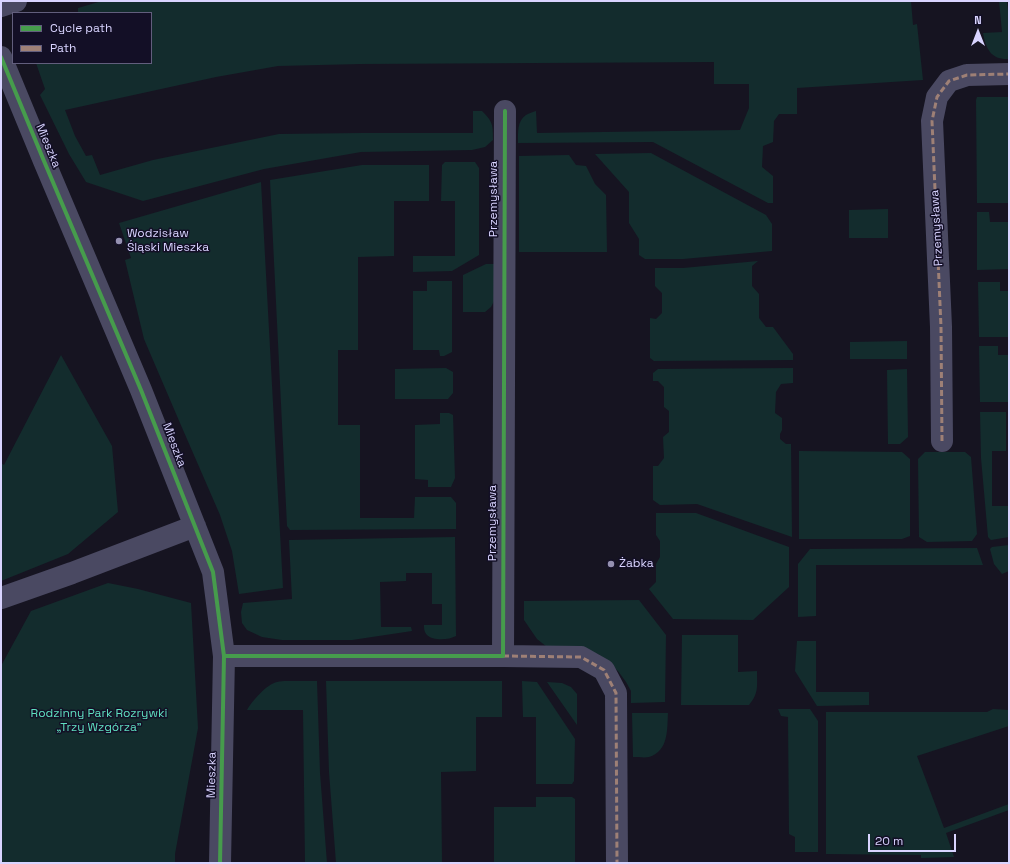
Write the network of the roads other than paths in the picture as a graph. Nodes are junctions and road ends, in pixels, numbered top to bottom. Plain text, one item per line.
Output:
1 (16, 1) edge
2 (1, 6) edge
3 (1, 57) edge
4 (1009, 74) edge
5 (505, 111) dead end
6 (942, 441) dead end
7 (195, 526) junction
8 (1, 598) edge
9 (224, 656) junction
10 (503, 656) junction
11 (220, 863) edge
12 (617, 863) edge

1 - 2 street
3 - 7 street, Mieszka
4 - 6 street, Przemysława
5 - 10 street, Przemysława
7 - 8 street
7 - 9 street, Mieszka
9 - 10 street
9 - 11 street, Mieszka
10 - 12 street

